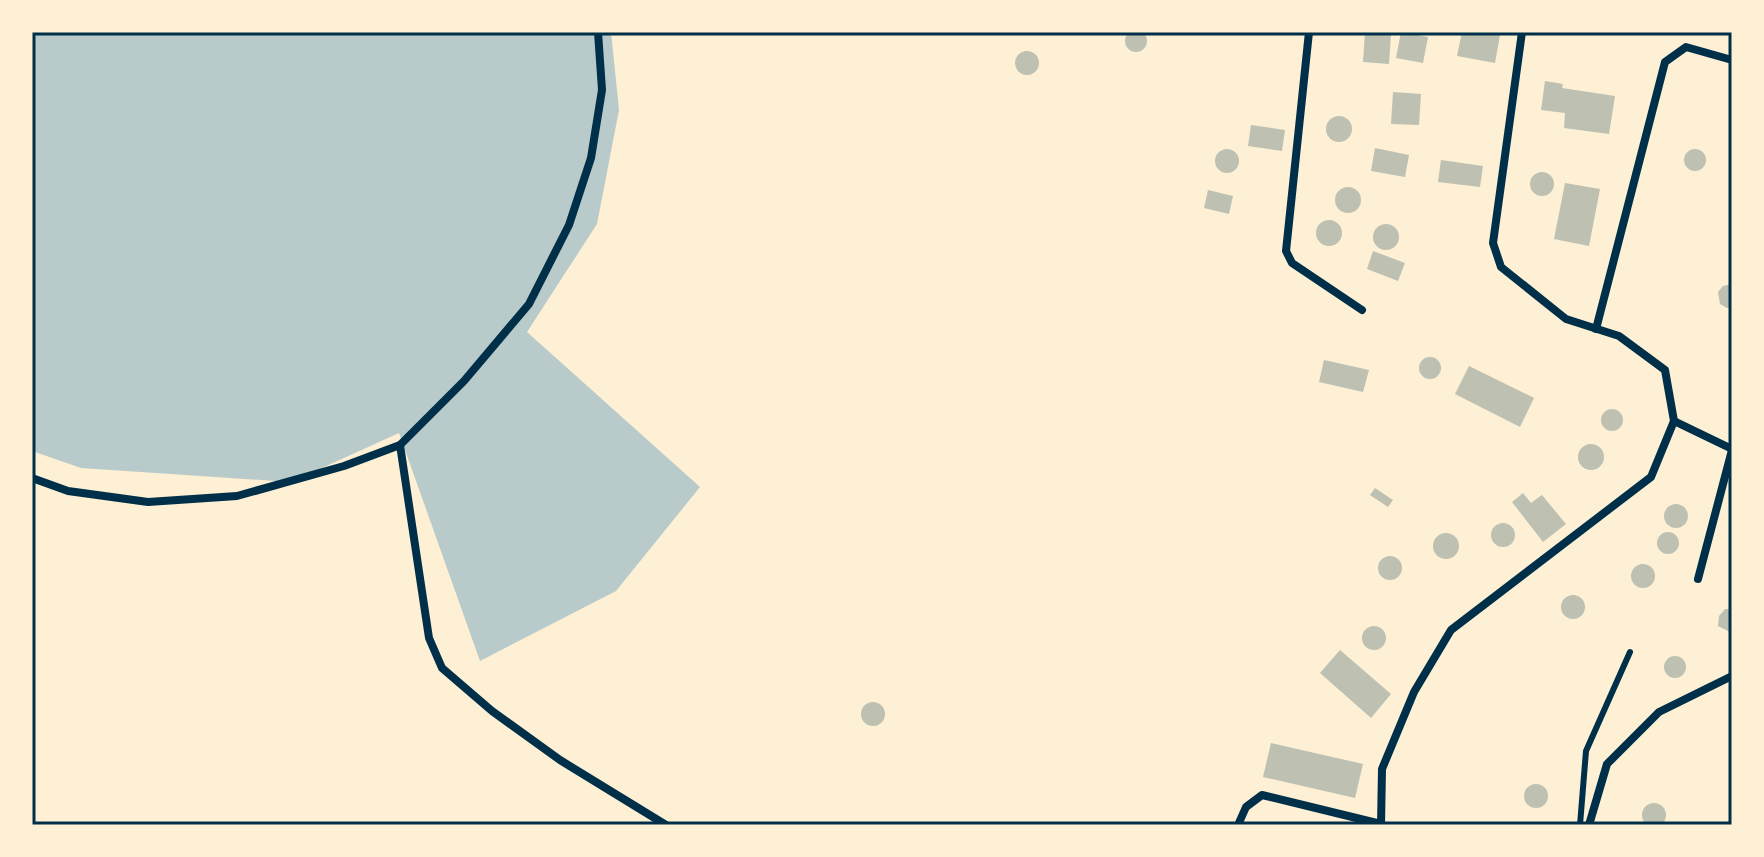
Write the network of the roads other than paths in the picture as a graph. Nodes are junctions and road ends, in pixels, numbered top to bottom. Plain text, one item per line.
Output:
1 (598, 32) edge
2 (1309, 32) edge
3 (1522, 32) edge
4 (1732, 60) edge
5 (1362, 310) dead end
6 (1596, 329) junction
7 (1674, 421) junction
8 (400, 445) junction
9 (1732, 449) edge
10 (32, 478) edge
11 (1698, 579) dead end
12 (1630, 652) dead end
13 (1732, 676) edge
14 (1381, 824) edge
15 (666, 825) edge
16 (1238, 825) edge
17 (1580, 825) edge
18 (1589, 825) edge

1 - 8 street
2 - 5 street
3 - 6 street
4 - 6 street
6 - 7 street
7 - 9 street
7 - 14 street
8 - 10 street
8 - 15 street
9 - 11 street
12 - 17 lane
13 - 18 street
14 - 16 street

